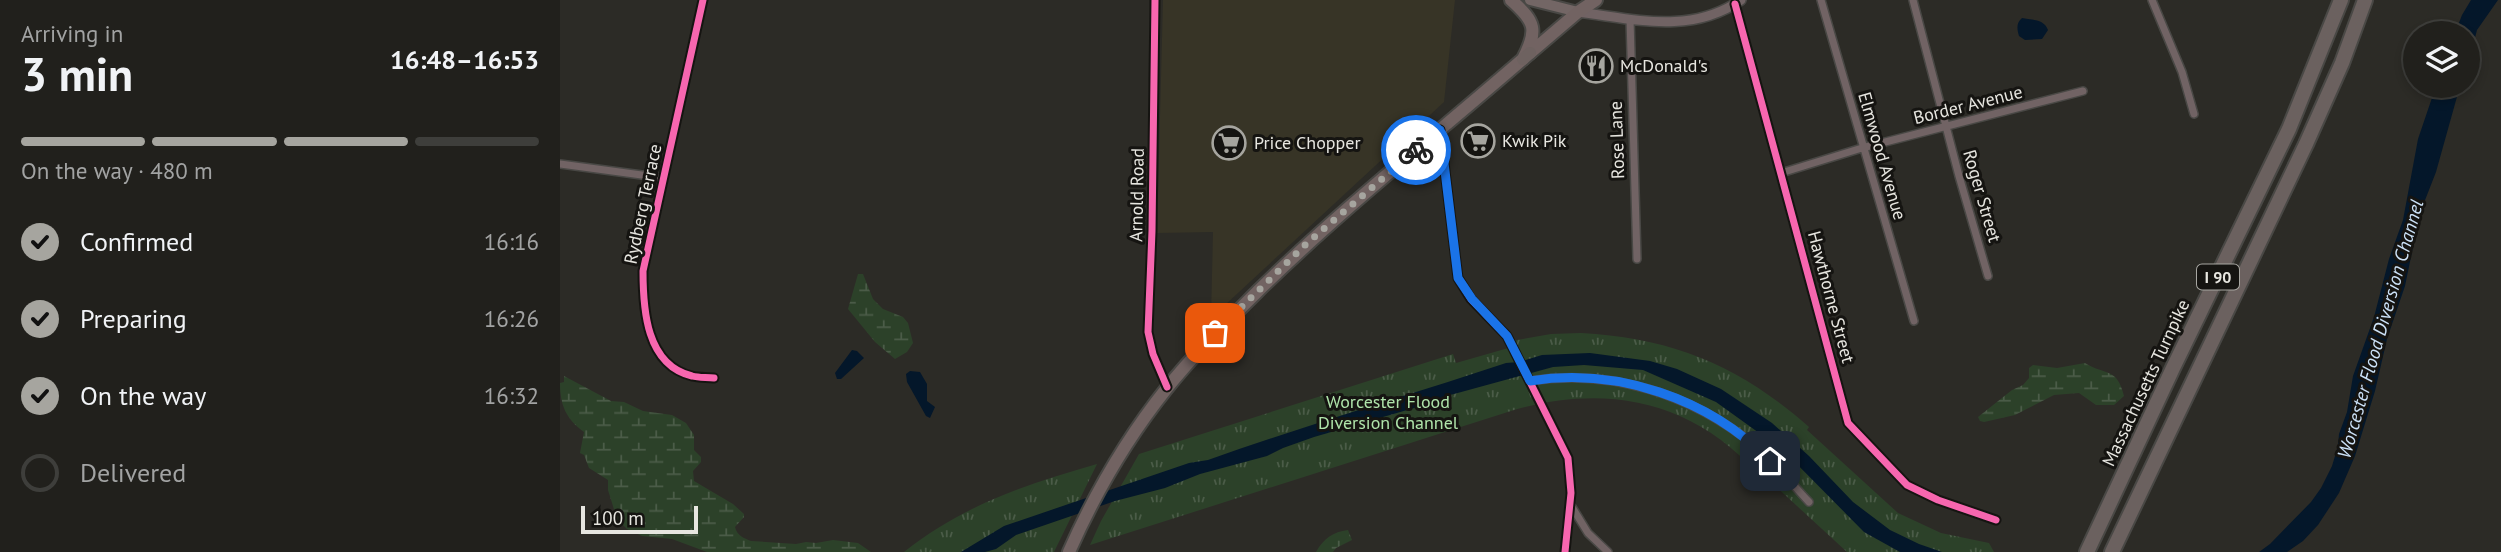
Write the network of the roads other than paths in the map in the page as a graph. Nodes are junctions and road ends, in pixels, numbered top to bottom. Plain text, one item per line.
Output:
1 (703, 0) edge
2 (1155, 0) edge
3 (1511, 0) edge
4 (1530, 0) edge
5 (1587, 0) edge
6 (1596, 0) edge
7 (1821, 0) edge
8 (1913, 0) edge
9 (2152, 0) edge
10 (2341, 0) edge
11 (2365, 0) edge
12 (2373, 0) edge
13 (1738, 2) edge
14 (1578, 12) junction
15 (1630, 19) junction
16 (1527, 56) junction
17 (2342, 62) junction
18 (2083, 91) dead end
19 (2194, 114) dead end
20 (1946, 126) junction
21 (1440, 130) junction
22 (1862, 148) junction
23 (560, 164) edge
24 (1781, 173) junction
25 (664, 177) junction
26 (1637, 259) dead end
27 (1988, 276) dead end
28 (1914, 321) dead end
29 (714, 378) dead end
30 (1529, 379) junction
31 (1167, 387) junction
32 (1809, 502) dead end
33 (1570, 504) junction
34 (1996, 520) dead end
35 (1069, 552) edge
36 (1565, 552) edge
37 (1608, 552) edge
38 (2087, 552) edge
39 (2112, 552) edge

1 - 25 street, Rydberg Terrace
2 - 31 street, Arnold Road
3 - 16 main road
4 - 14 main road
5 - 14 main road
6 - 14 main road
7 - 22 street, Elmwood Avenue
8 - 20 street, Roger Street
9 - 19 street
10 - 38 highway, Massachusetts Turnpike / I 90
11 - 17 highway, I 90
12 - 17 highway
13 - 15 street
13 - 24 street, Hawthorne Street
14 - 15 street
14 - 16 main road
15 - 26 street, Rose Lane
16 - 21 main road
17 - 39 highway, I 90
18 - 20 street, Border Avenue
20 - 22 street, Border Avenue
20 - 27 street, Roger Street
21 - 30 street
21 - 31 main road
22 - 24 street, Border Avenue
22 - 28 street, Elmwood Avenue
23 - 25 street
24 - 34 street, Hawthorne Street
25 - 29 street, Rydberg Terrace
30 - 32 street
30 - 33 street
31 - 35 main road
33 - 36 street
33 - 37 street

